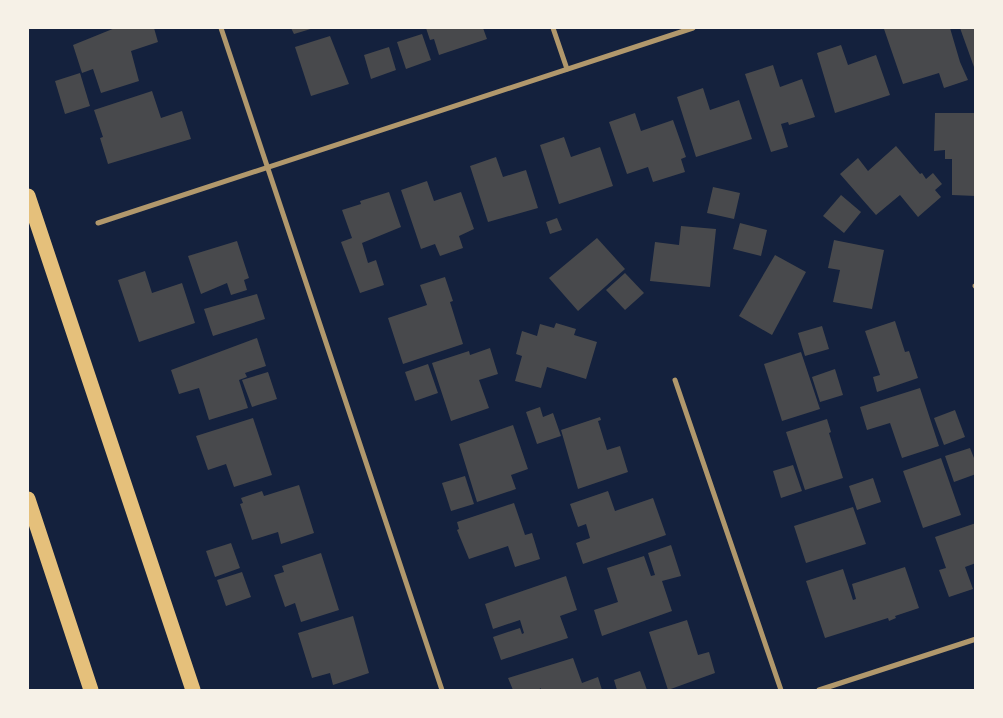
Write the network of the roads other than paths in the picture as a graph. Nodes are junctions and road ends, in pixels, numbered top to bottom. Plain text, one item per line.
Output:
1 (221, 28) edge
2 (552, 28) edge
3 (694, 28) edge
4 (566, 69) junction
5 (268, 167) junction
6 (28, 196) edge
7 (98, 223) dead end
8 (675, 380) dead end
9 (28, 499) edge
10 (976, 639) edge
11 (91, 690) edge
12 (192, 690) edge
13 (442, 690) edge
14 (781, 690) edge
15 (819, 690) edge

1 - 5 street
2 - 4 street
3 - 4 street
4 - 5 street
5 - 7 street
5 - 13 street
6 - 12 highway
8 - 14 street
9 - 11 highway
10 - 15 street

